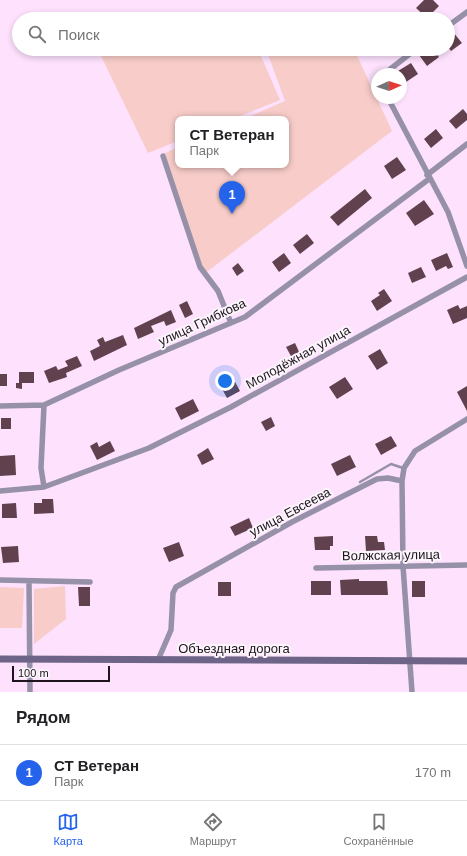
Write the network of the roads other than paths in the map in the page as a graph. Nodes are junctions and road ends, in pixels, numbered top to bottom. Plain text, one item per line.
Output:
1 (467, 12) edge
2 (455, 21) edge
3 (407, 56) edge
4 (392, 68) edge
5 (391, 104) edge
6 (467, 144) edge
7 (163, 156) dead end
8 (428, 177) junction
9 (467, 266) edge
10 (467, 277) edge
11 (231, 323) junction
12 (44, 405) junction
13 (0, 406) edge
14 (467, 419) edge
15 (404, 468) junction
16 (402, 481) junction
17 (360, 482) dead end
18 (44, 487) junction
19 (0, 491) edge
20 (467, 565) edge
21 (403, 566) junction
22 (316, 568) dead end
23 (0, 580) edge
24 (29, 580) junction
25 (90, 582) dead end
26 (0, 659) edge
27 (29, 659) junction
28 (158, 660) junction
29 (410, 661) junction
30 (467, 661) edge
31 (30, 692) edge
32 (412, 692) edge

1 - 2 street
3 - 4 street
5 - 8 street
6 - 8 street, улица Грибкова
7 - 11 street
8 - 9 street
8 - 11 street, улица Грибкова
10 - 18 street, Молодёжная улица
11 - 12 street, улица Грибкова
12 - 13 street, улица Грибкова
12 - 18 street
14 - 15 street
15 - 16 street
15 - 17 lane
16 - 21 street
16 - 28 street, улица Евсеева
18 - 19 street, Молодёжная улица
20 - 21 street, Волжская улица
21 - 22 street, Волжская улица
21 - 29 street
23 - 24 street
24 - 25 street
24 - 27 street
26 - 27 main road, Объездная дорога
27 - 28 main road, Объездная дорога
27 - 31 street
28 - 29 main road, Объездная дорога
29 - 30 main road, Объездная дорога
29 - 32 street

